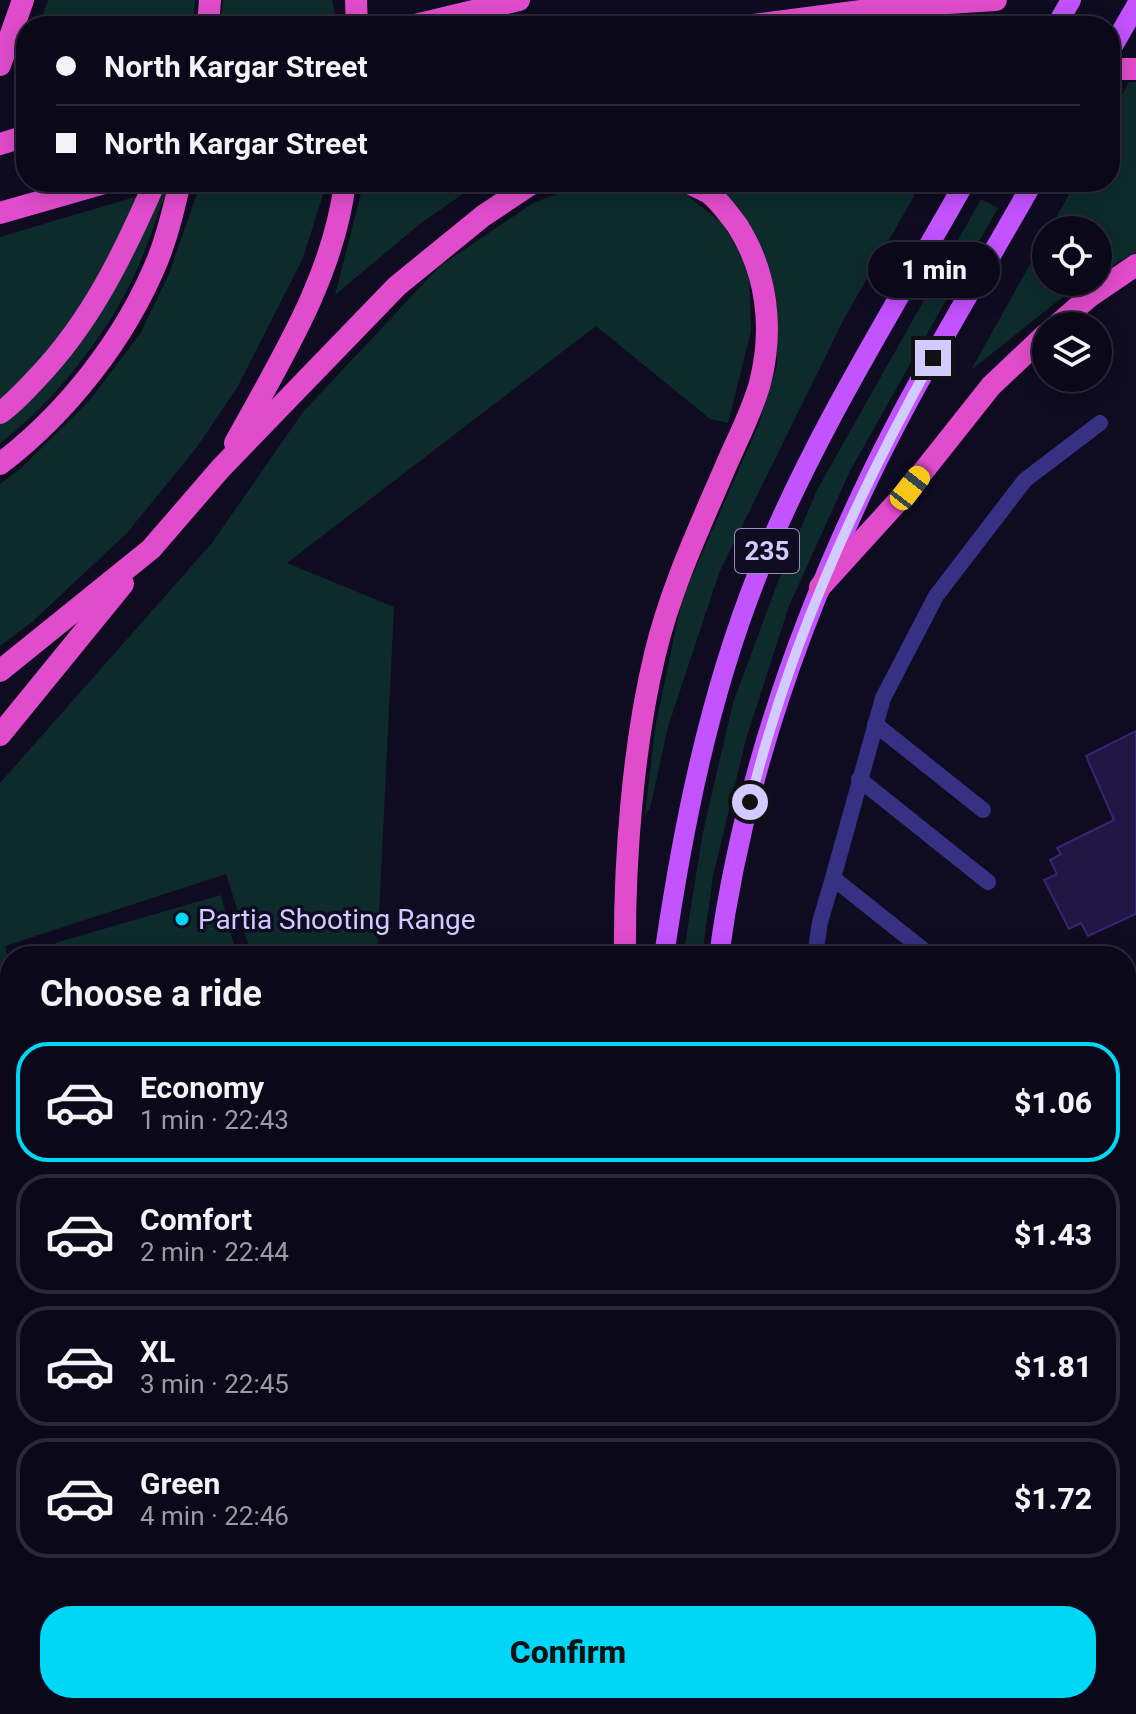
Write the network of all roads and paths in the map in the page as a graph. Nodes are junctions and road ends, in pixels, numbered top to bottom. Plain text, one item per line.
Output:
1 (519, 0) edge
2 (996, 0) edge
3 (1136, 6) edge
4 (453, 16) edge
5 (822, 16) edge
6 (16, 20) edge
7 (1120, 34) edge
8 (0, 65) edge
9 (73, 192) edge
10 (151, 192) edge
11 (178, 192) edge
12 (344, 192) edge
13 (519, 192) edge
14 (705, 192) edge
15 (959, 192) edge
16 (1027, 192) edge
17 (0, 213) edge
18 (1136, 265) edge
19 (1072, 312) edge
20 (1032, 347) edge
21 (5, 409) edge
22 (1100, 423) dead end
23 (0, 464) edge
24 (221, 468) junction
25 (151, 549) junction
26 (820, 587) junction
27 (0, 671) edge
28 (875, 724) junction
29 (0, 735) edge
30 (859, 779) junction
31 (983, 810) dead end
32 (833, 878) junction
33 (988, 882) dead end
34 (625, 946) edge
35 (666, 946) edge
36 (721, 946) edge
37 (816, 946) edge
38 (918, 946) edge

1 - 4 highway
2 - 5 highway
3 - 7 main road
6 - 8 highway
9 - 17 highway
10 - 21 highway
11 - 23 highway
12 - 24 highway
13 - 24 highway
14 - 34 highway
15 - 35 main road, 235
16 - 26 main road, 235
18 - 19 highway
20 - 26 highway
22 - 28 lane
24 - 25 highway
25 - 27 highway
25 - 29 highway
26 - 36 main road, 235
28 - 30 lane
28 - 31 lane
30 - 32 lane
30 - 33 lane
32 - 37 lane
32 - 38 lane

